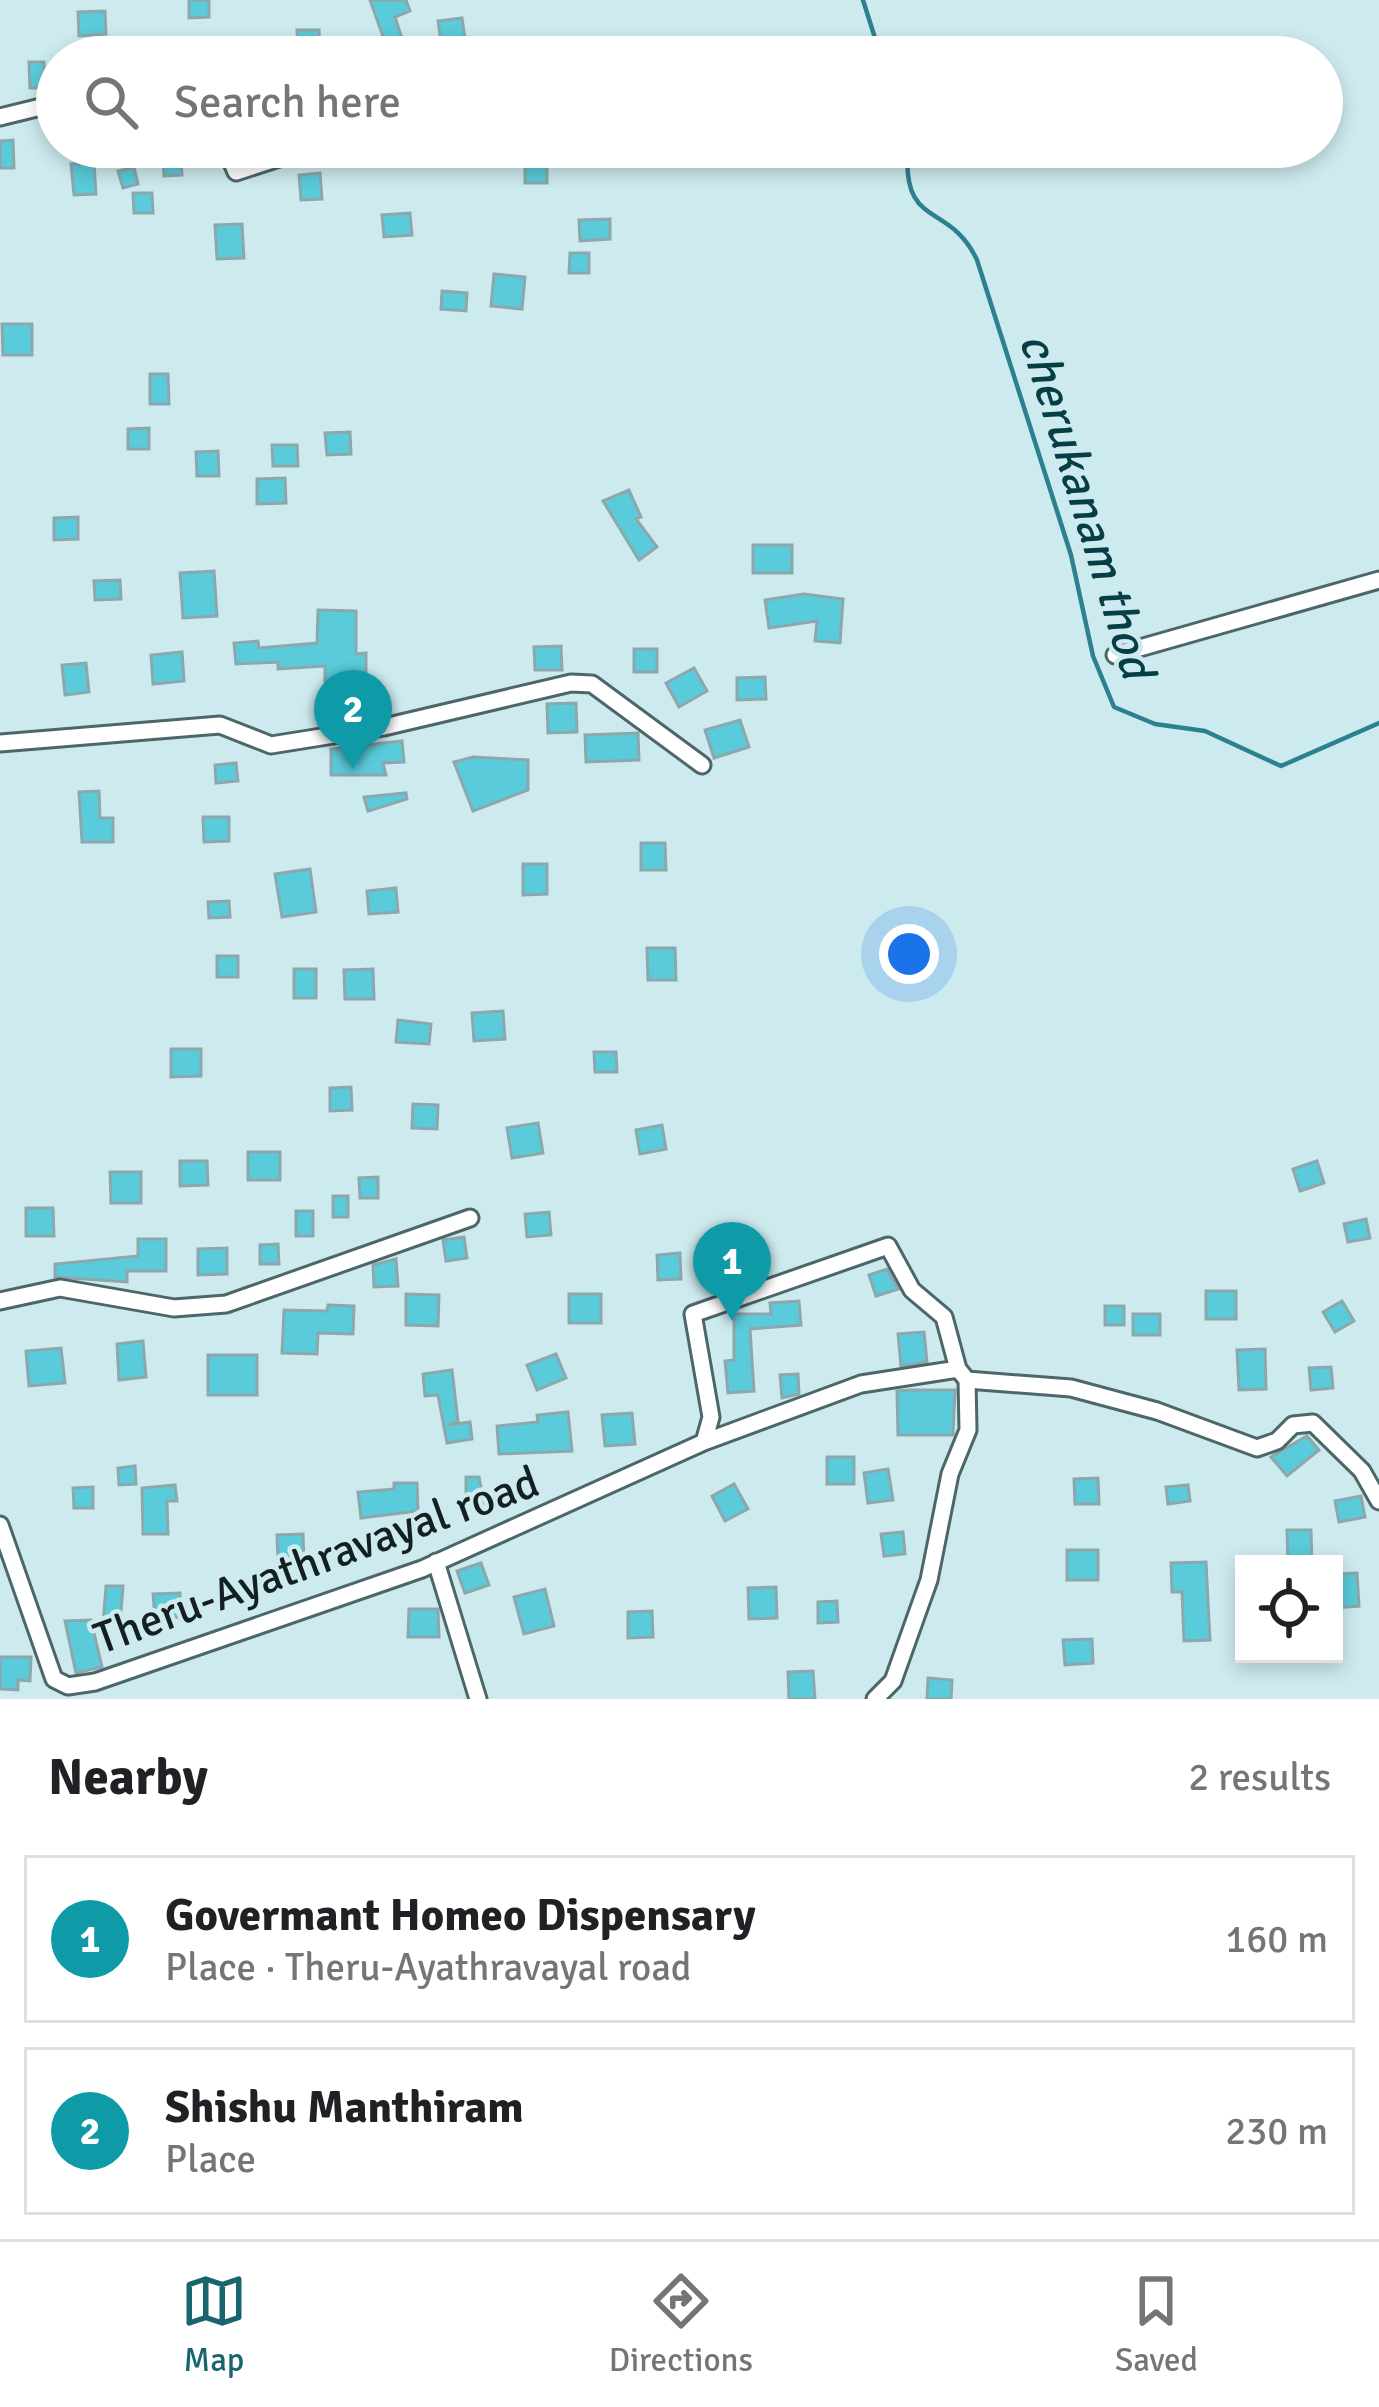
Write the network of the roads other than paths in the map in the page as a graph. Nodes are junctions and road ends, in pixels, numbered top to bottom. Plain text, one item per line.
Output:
1 (36, 108) edge
2 (0, 117) edge
3 (1379, 580) edge
4 (1114, 656) dead end
5 (0, 743) edge
6 (702, 765) dead end
7 (470, 1218) dead end
8 (0, 1301) edge
9 (962, 1374) junction
10 (704, 1442) junction
11 (1379, 1501) edge
12 (0, 1525) edge
13 (436, 1562) junction
14 (20, 1583) junction
15 (0, 1589) edge
16 (478, 1699) edge
17 (875, 1699) edge

1 - 2 street
3 - 4 street
5 - 6 street
7 - 8 street
9 - 10 street, Theru-Ayathravayal road
9 - 10 street
9 - 11 street
9 - 17 street
10 - 13 street, Theru-Ayathravayal road
12 - 14 street
13 - 14 street, Theru-Ayathravayal road
13 - 16 street
14 - 15 street

